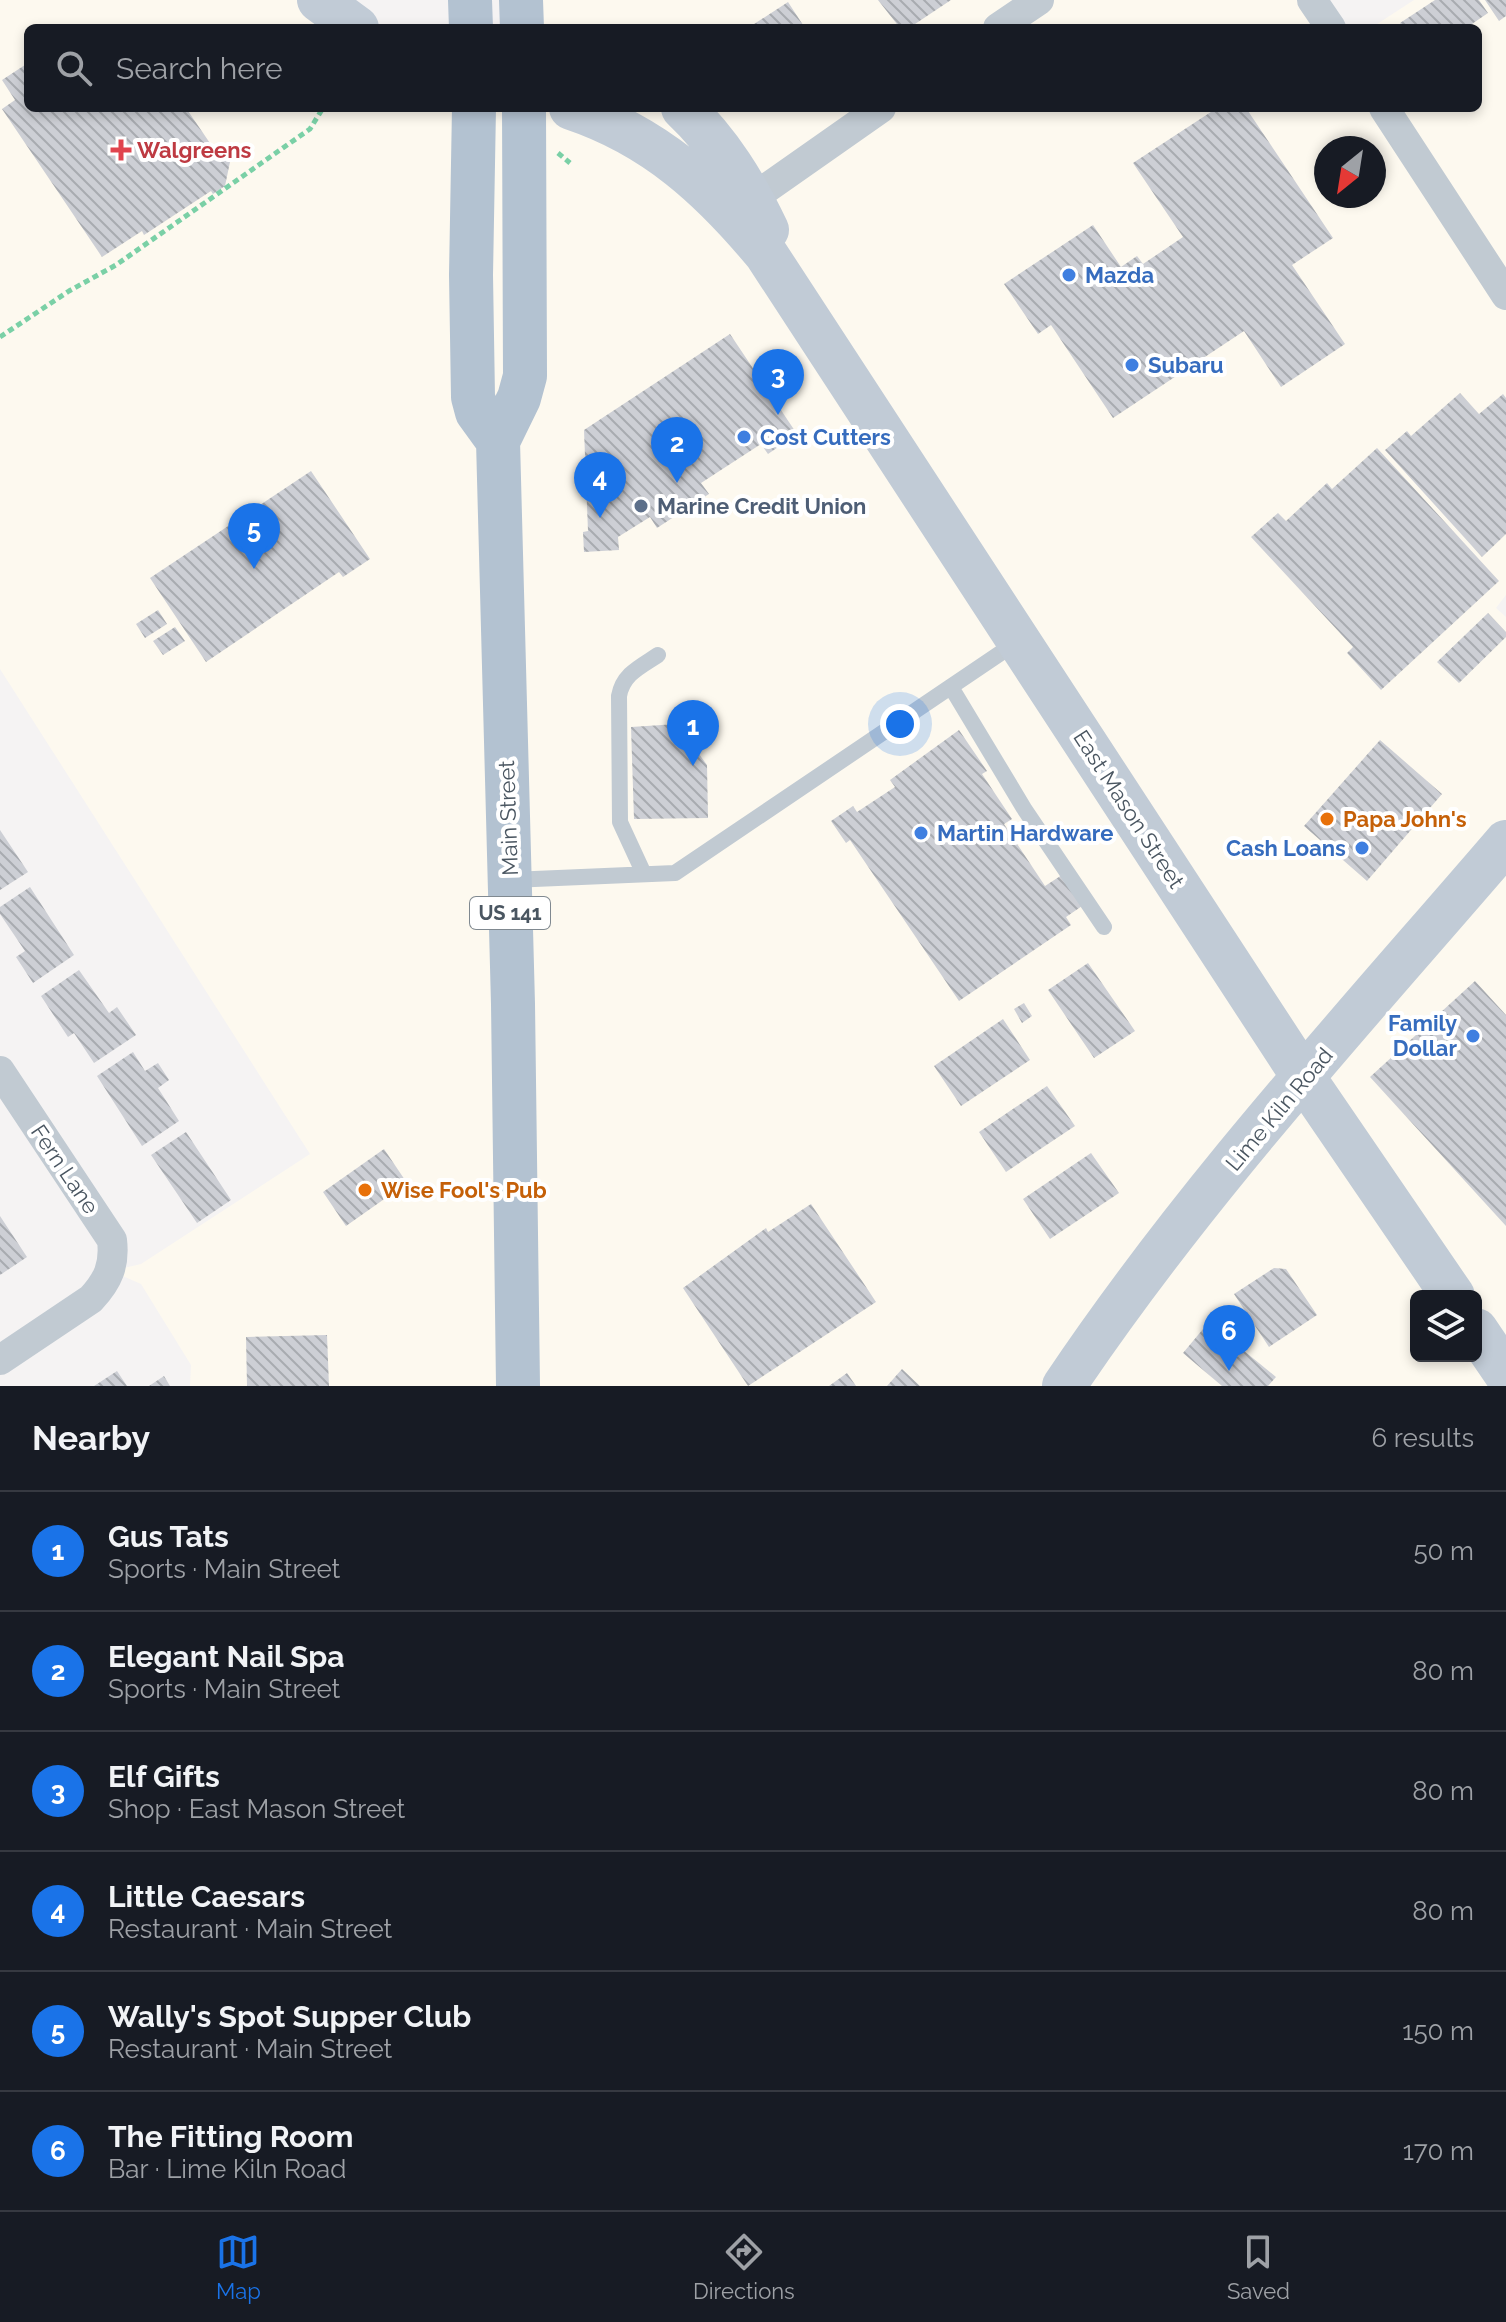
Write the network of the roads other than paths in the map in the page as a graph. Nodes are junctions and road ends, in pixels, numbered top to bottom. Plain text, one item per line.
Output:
1 (319, 0) edge
2 (1039, 0) edge
3 (1312, 0) edge
4 (467, 8) edge
5 (523, 20) edge
6 (352, 24) edge
7 (1004, 24) edge
8 (1328, 24) edge
9 (474, 112) edge
10 (524, 112) edge
11 (581, 112) edge
12 (687, 112) edge
13 (875, 112) edge
14 (1387, 112) edge
15 (742, 205) junction
16 (1506, 295) edge
17 (498, 441) junction
18 (1019, 640) junction
19 (658, 655) dead end
20 (951, 687) junction
21 (1506, 842) edge
22 (644, 874) junction
23 (509, 880) junction
24 (1104, 927) dead end
25 (0, 1071) edge
26 (1304, 1078) junction
27 (1449, 1290) edge
28 (1482, 1339) edge
29 (0, 1360) edge
30 (1506, 1374) edge
31 (518, 1386) edge
32 (1064, 1386) edge

1 - 6 main road
2 - 7 street
3 - 8 street
4 - 5 main road
9 - 17 main road
10 - 17 main road, Main Street / US 141
11 - 15 main road, East Mason Street
12 - 15 main road, East Mason Street
13 - 15 street
14 - 16 street
15 - 18 main road, East Mason Street
17 - 23 main road, Main Street / US 141
18 - 20 lane
18 - 26 main road, East Mason Street
19 - 22 lane
20 - 22 lane
20 - 24 lane
21 - 26 main road, Lime Kiln Road
22 - 23 lane
23 - 31 main road, Main Street / US 141
25 - 29 street, Fern Lane
26 - 27 main road, East Mason Street
26 - 32 main road, Lime Kiln Road
28 - 30 main road

